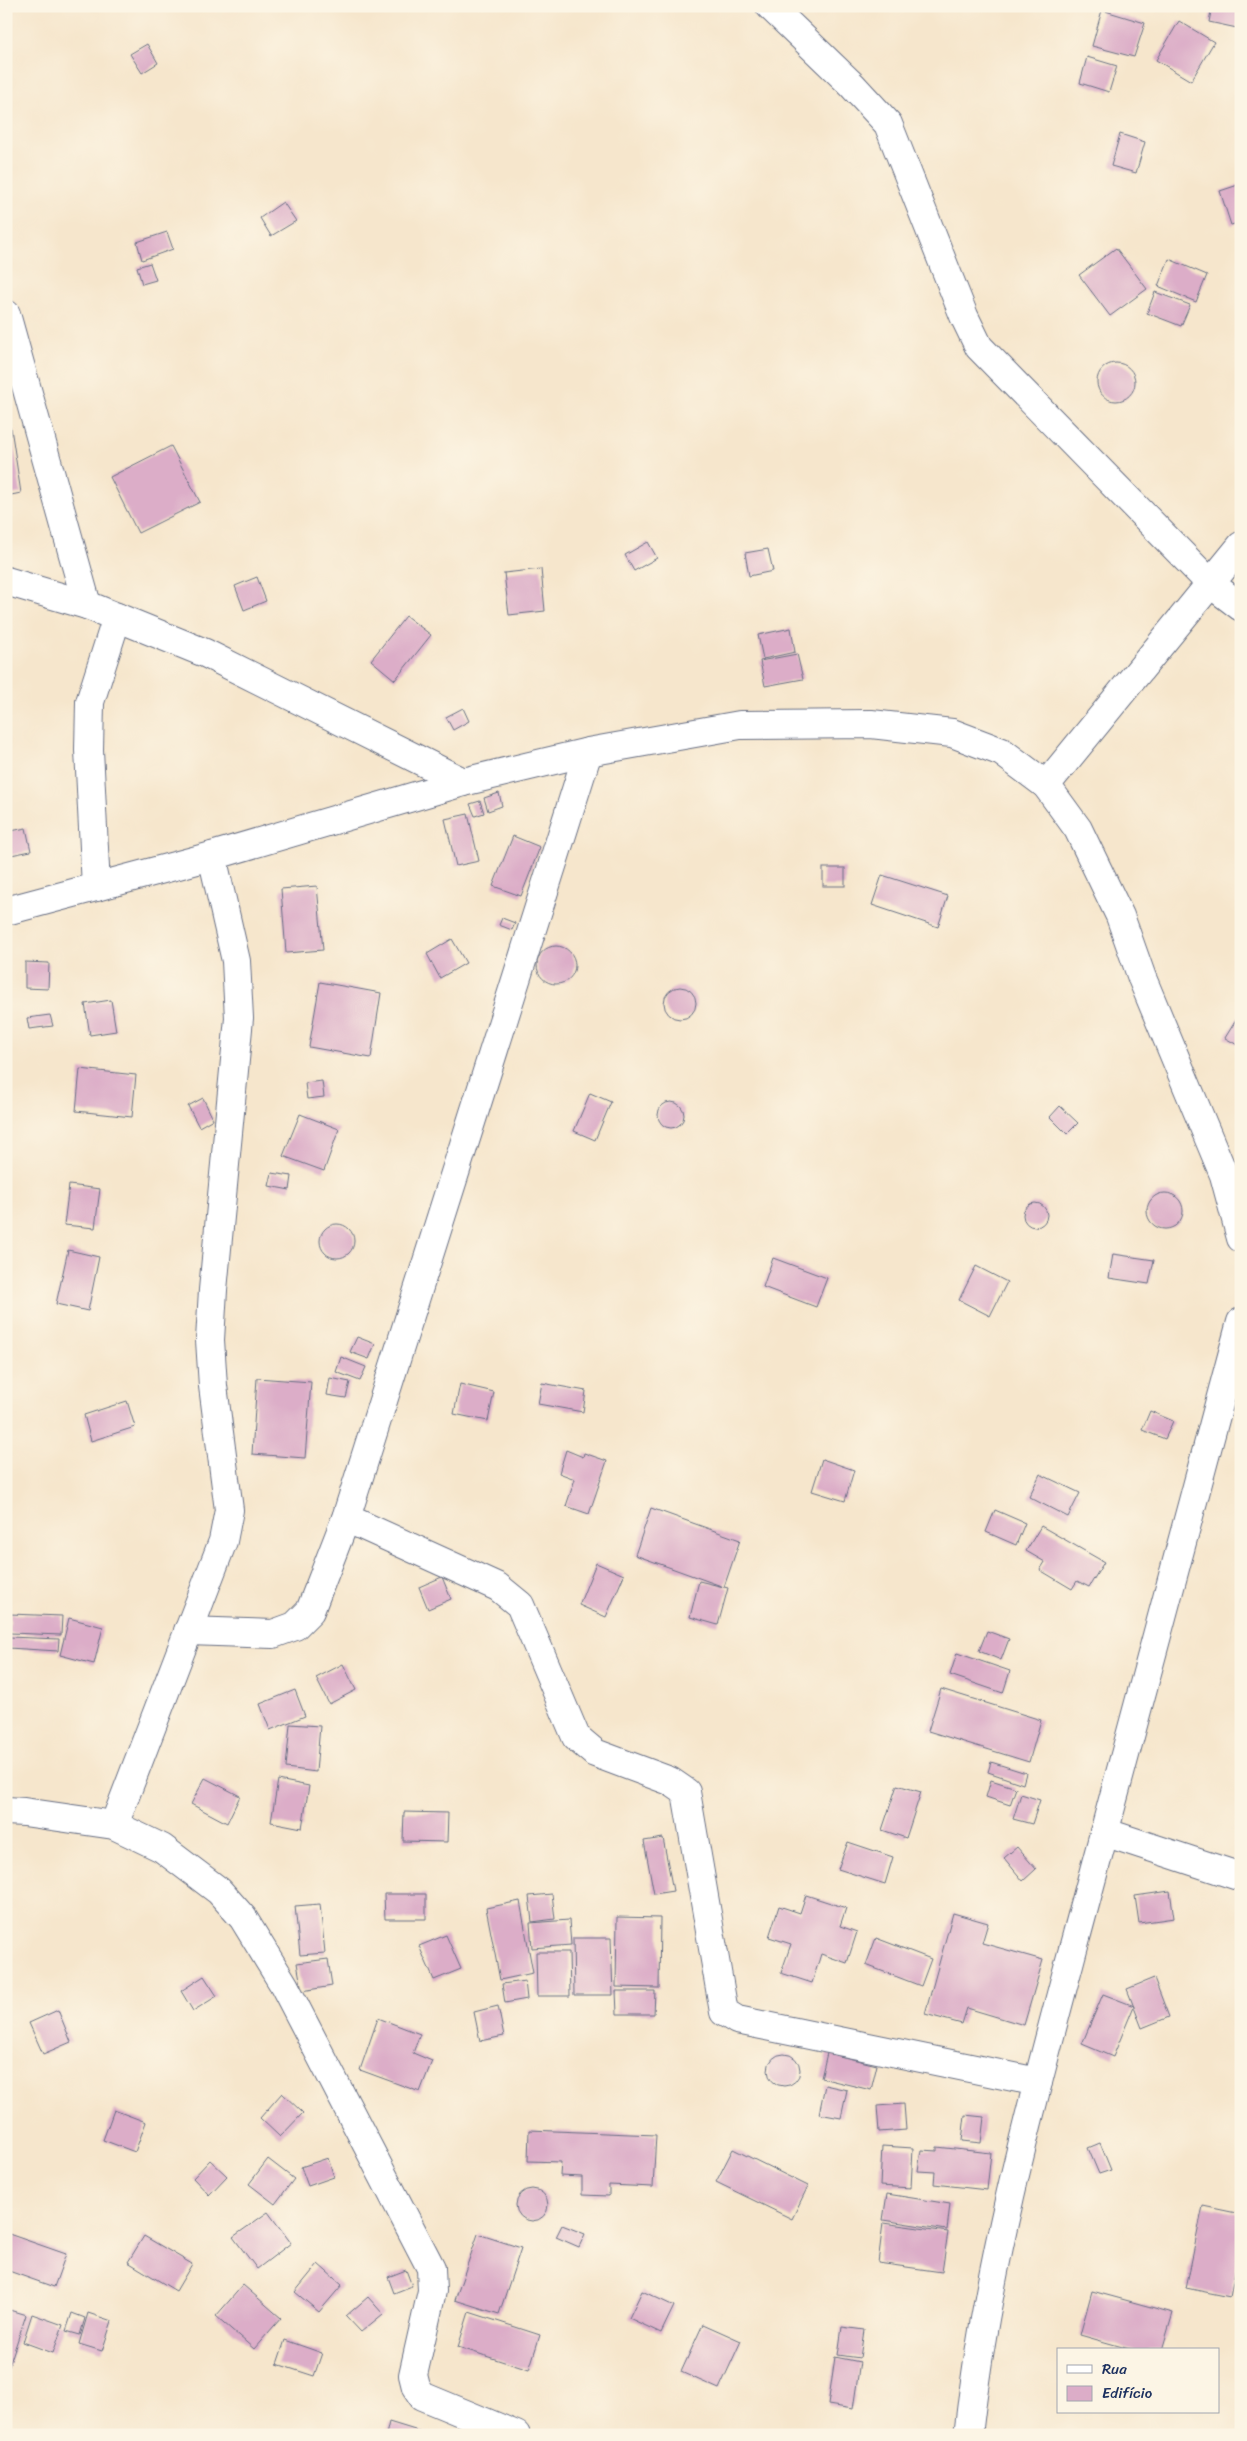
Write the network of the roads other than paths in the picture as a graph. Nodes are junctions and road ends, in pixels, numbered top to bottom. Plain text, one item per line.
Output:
1 (770, 6) edge
2 (6, 314) edge
3 (1241, 546) edge
4 (6, 581) edge
5 (1211, 584) junction
6 (87, 604) junction
7 (1241, 607) edge
8 (117, 617) junction
9 (588, 752) junction
10 (463, 782) junction
11 (1046, 785) junction
12 (212, 856) junction
13 (96, 887) junction
14 (6, 911) edge
15 (1241, 1238) edge
16 (1241, 1322) edge
17 (346, 1518) junction
18 (188, 1631) junction
19 (6, 1811) edge
20 (114, 1825) junction
21 (1104, 1832) junction
22 (1241, 1877) edge
23 (1038, 2082) junction
24 (516, 2435) edge
25 (968, 2435) edge

1 - 5 street
2 - 6 street
3 - 5 street
4 - 6 street
5 - 7 street
5 - 11 street
6 - 8 street
8 - 10 street
8 - 13 street
9 - 10 street
9 - 11 street
9 - 17 street
10 - 12 street
11 - 15 street
12 - 13 street
12 - 18 street
13 - 14 street
16 - 21 street
17 - 18 street
17 - 23 street
18 - 20 street
19 - 20 street
20 - 24 street
21 - 22 street
21 - 23 street
23 - 25 street

